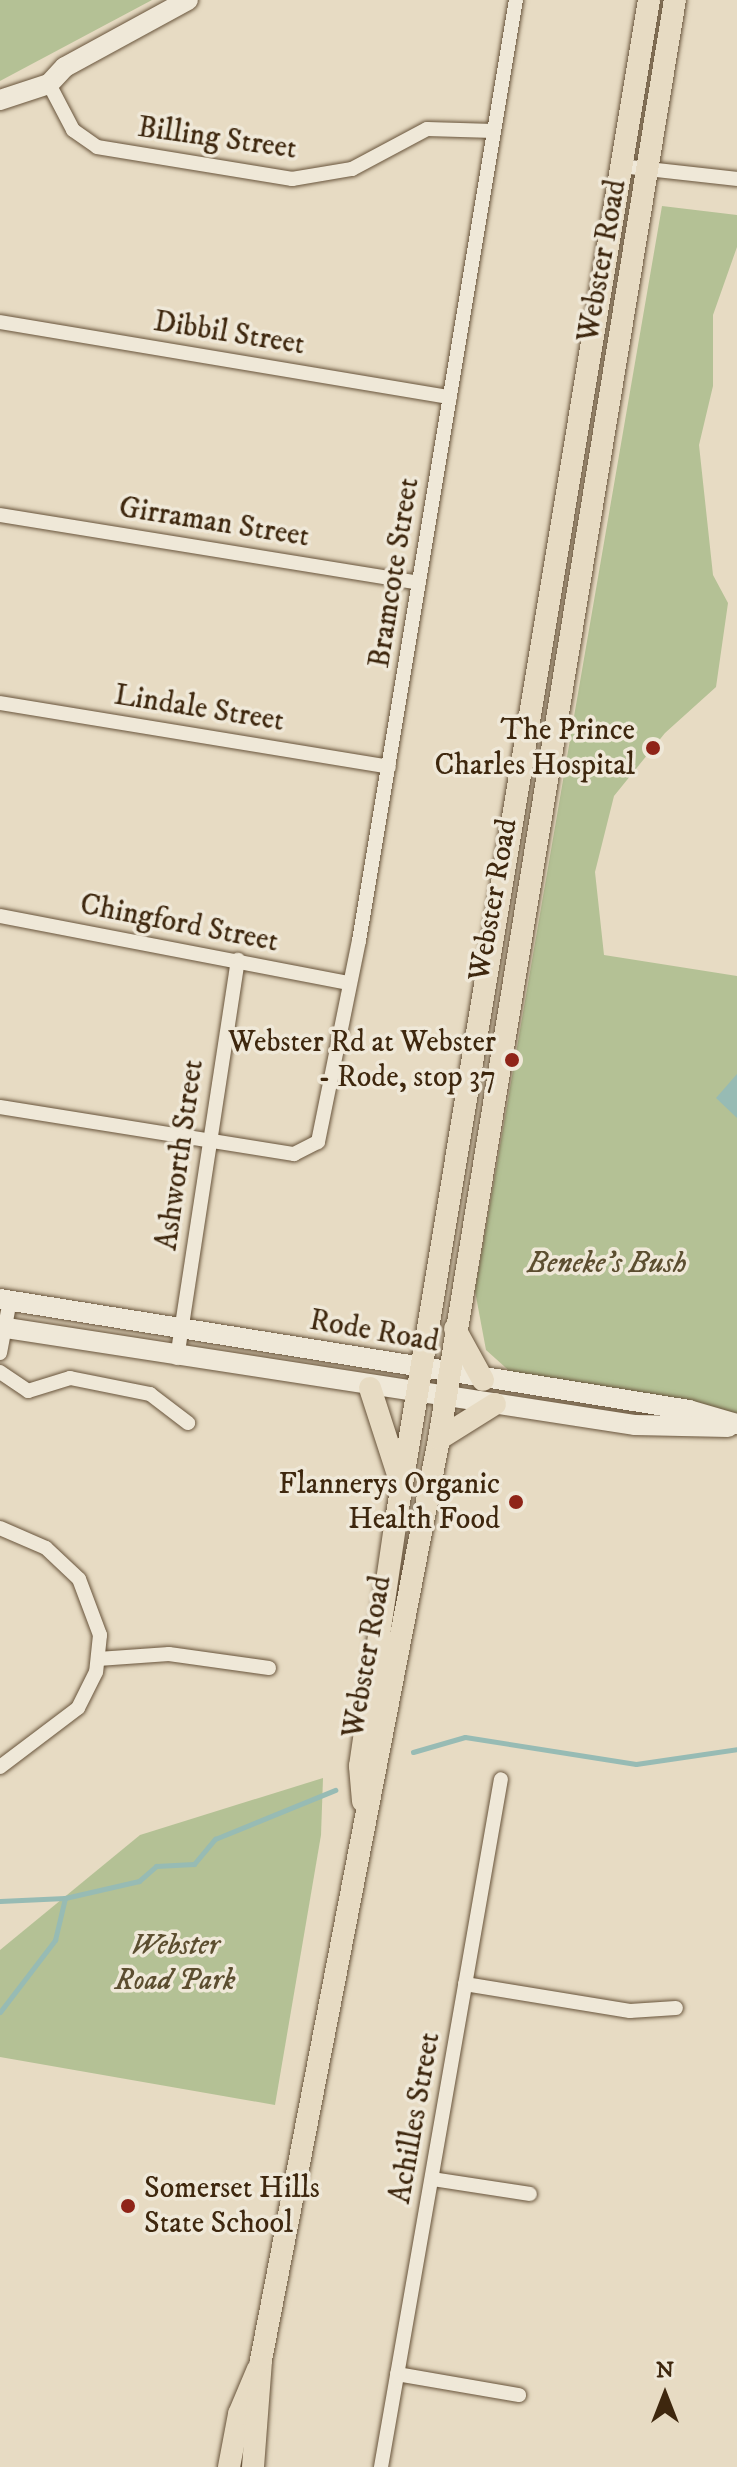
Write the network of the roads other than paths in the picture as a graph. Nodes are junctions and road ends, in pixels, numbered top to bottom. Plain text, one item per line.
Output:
1 (188, 0) edge
2 (516, 0) edge
3 (649, 0) edge
4 (675, 0) edge
5 (49, 84) junction
6 (0, 100) edge
7 (494, 131) junction
8 (621, 166) junction
9 (649, 169) junction
10 (737, 179) edge
11 (0, 322) edge
12 (450, 397) junction
13 (0, 515) edge
14 (419, 583) junction
15 (0, 703) edge
16 (389, 767) junction
17 (0, 916) edge
18 (238, 960) junction
19 (349, 983) junction
20 (0, 1107) edge
21 (209, 1142) junction
22 (5, 1300) edge
23 (3, 1327) edge
24 (455, 1329) junction
25 (181, 1330) junction
26 (0, 1353) edge
27 (177, 1358) junction
28 (423, 1371) junction
29 (0, 1372) edge
30 (483, 1380) junction
31 (446, 1386) junction
32 (370, 1388) junction
33 (419, 1394) junction
34 (495, 1404) junction
35 (188, 1423) dead end
36 (737, 1425) edge
37 (439, 1439) junction
38 (402, 1488) junction
39 (0, 1528) edge
40 (98, 1659) junction
41 (269, 1668) dead end
42 (0, 1767) edge
43 (501, 1779) dead end
44 (363, 1807) junction
45 (465, 1984) junction
46 (676, 2008) dead end
47 (432, 2179) junction
48 (530, 2194) dead end
49 (261, 2360) junction
50 (397, 2374) junction
51 (519, 2395) dead end
52 (229, 2467) edge
53 (253, 2467) edge
54 (381, 2467) edge

1 - 5 main road
2 - 7 street, Bramcote Street
3 - 8 main road, Webster Road
4 - 9 main road, Webster Road
5 - 6 main road
5 - 7 street, Billing Street
7 - 12 street, Bramcote Street
8 - 9 street
8 - 28 main road, Webster Road
9 - 10 street
9 - 24 main road, Webster Road
11 - 12 street, Dibbil Street
12 - 14 street, Bramcote Street
13 - 14 street, Girraman Street
14 - 16 street, Bramcote Street
15 - 16 street, Lindale Street
16 - 19 street, Bramcote Street
17 - 18 street, Chingford Street
18 - 19 street, Chingford Street
18 - 21 street, Ashworth Street
19 - 21 street, Bramcote Street
20 - 21 street
21 - 25 street, Ashworth Street
22 - 23 street
22 - 25 main road, Rode Road
23 - 26 street
23 - 27 main road, Rode Road
24 - 30 main road
24 - 31 main road, Webster Road
25 - 27 street, Ashworth Street
25 - 28 main road, Rode Road
27 - 32 main road, Rode Road
28 - 31 main road, Rode Road
28 - 33 main road, Webster Road
29 - 35 street
30 - 31 main road, Rode Road
30 - 36 main road, Rode Road
31 - 33 main road, Rode Road
31 - 34 main road, Rode Road
31 - 37 main road, Webster Road
32 - 33 main road, Rode Road
32 - 38 main road
33 - 38 main road, Webster Road
34 - 36 main road, Rode Road
34 - 37 main road
37 - 44 main road, Webster Road
38 - 44 main road, Webster Road
39 - 40 street
40 - 41 street
40 - 42 street
43 - 45 street, Achilles Street
44 - 49 main road, Webster Road
45 - 46 street
45 - 47 street, Achilles Street
47 - 48 street
47 - 50 street, Achilles Street
49 - 52 main road, Webster Road
49 - 53 main road, Webster Road
50 - 51 street
50 - 54 street, Achilles Street

